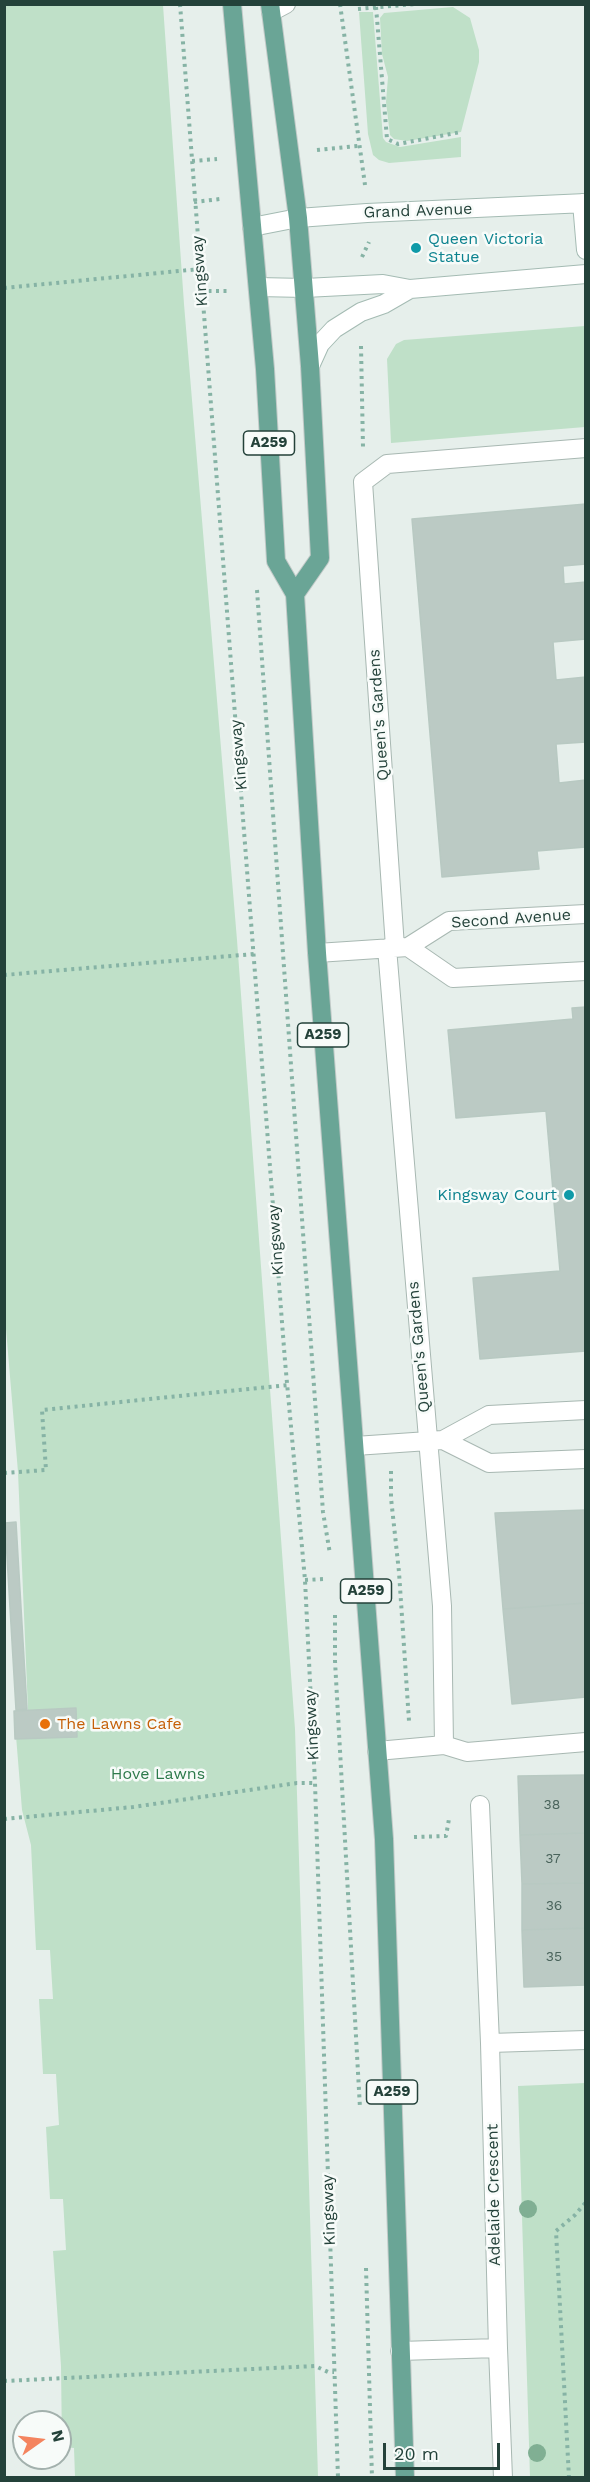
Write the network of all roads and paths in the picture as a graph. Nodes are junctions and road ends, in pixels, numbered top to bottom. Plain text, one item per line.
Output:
1 (180, 4) edge
2 (232, 4) edge
3 (340, 4) edge
4 (415, 4) edge
5 (276, 7) edge
6 (376, 7) junction
7 (358, 9) dead end
8 (461, 132) dead end
9 (366, 188) dead end
10 (214, 199) dead end
11 (194, 202) junction
12 (584, 203) edge
13 (298, 218) junction
14 (252, 227) junction
15 (369, 241) dead end
16 (585, 250) edge
17 (200, 269) junction
18 (585, 274) edge
19 (357, 284) junction
20 (258, 287) junction
21 (4, 288) edge
22 (304, 288) junction
23 (410, 289) junction
24 (361, 312) junction
25 (310, 366) junction
26 (585, 448) edge
27 (363, 482) junction
28 (256, 584) dead end
29 (295, 594) junction
30 (585, 914) edge
31 (397, 947) junction
32 (317, 953) junction
33 (254, 954) junction
34 (585, 971) edge
35 (4, 975) edge
36 (288, 1385) junction
37 (585, 1410) edge
38 (435, 1441) junction
39 (355, 1446) junction
40 (585, 1459) edge
41 (4, 1473) edge
42 (391, 1498) dead end
43 (331, 1556) dead end
44 (325, 1579) dead end
45 (305, 1580) junction
46 (335, 1613) dead end
47 (406, 1685) dead end
48 (585, 1742) edge
49 (444, 1745) junction
50 (377, 1751) junction
51 (315, 1783) junction
52 (480, 1804) dead end
53 (4, 1819) edge
54 (585, 2040) edge
55 (490, 2043) junction
56 (360, 2109) dead end
57 (585, 2202) edge
58 (366, 2260) dead end
59 (498, 2348) junction
60 (400, 2351) junction
61 (334, 2372) junction
62 (4, 2381) edge
63 (338, 2478) edge
64 (372, 2478) edge
65 (405, 2478) edge
66 (504, 2478) edge
67 (569, 2478) edge

1 - 11 path, Kingsway
2 - 14 main road, A259
3 - 9 path
4 - 6 path
5 - 13 main road, A259
6 - 7 path
6 - 8 path
10 - 11 path
11 - 17 path, Kingsway
12 - 13 street, Grand Avenue
12 - 16 street
13 - 14 street, Grand Avenue
13 - 22 main road, A259
14 - 20 main road, A259
15 - 19 path
17 - 21 path
17 - 33 path, Kingsway
18 - 23 street
19 - 22 street
19 - 23 street
20 - 22 street
20 - 29 main road, A259
22 - 25 main road, A259
23 - 24 street
24 - 25 street
24 - 27 path
25 - 29 main road, A259
26 - 27 street
27 - 31 street, Queen's Gardens
28 - 43 path
29 - 32 main road, A259
30 - 31 street, Second Avenue
31 - 32 street, Second Avenue
31 - 34 street
31 - 38 street, Queen's Gardens
32 - 39 main road, A259
33 - 35 path
33 - 36 path, Kingsway
36 - 41 path
36 - 45 path, Kingsway
37 - 38 street
38 - 39 street
38 - 40 street
38 - 49 street, Queen's Gardens
39 - 50 main road, A259
42 - 47 path
44 - 45 path
45 - 51 path, Kingsway
46 - 56 path
48 - 49 street
49 - 50 street
50 - 60 main road, A259
51 - 53 path
51 - 61 path, Kingsway
52 - 55 street, Adelaide Crescent
54 - 55 street
55 - 59 street, Adelaide Crescent
57 - 67 path
58 - 64 path
59 - 60 street
59 - 66 street, Adelaide Crescent
60 - 65 main road, A259
61 - 62 path
61 - 63 path, Kingsway

